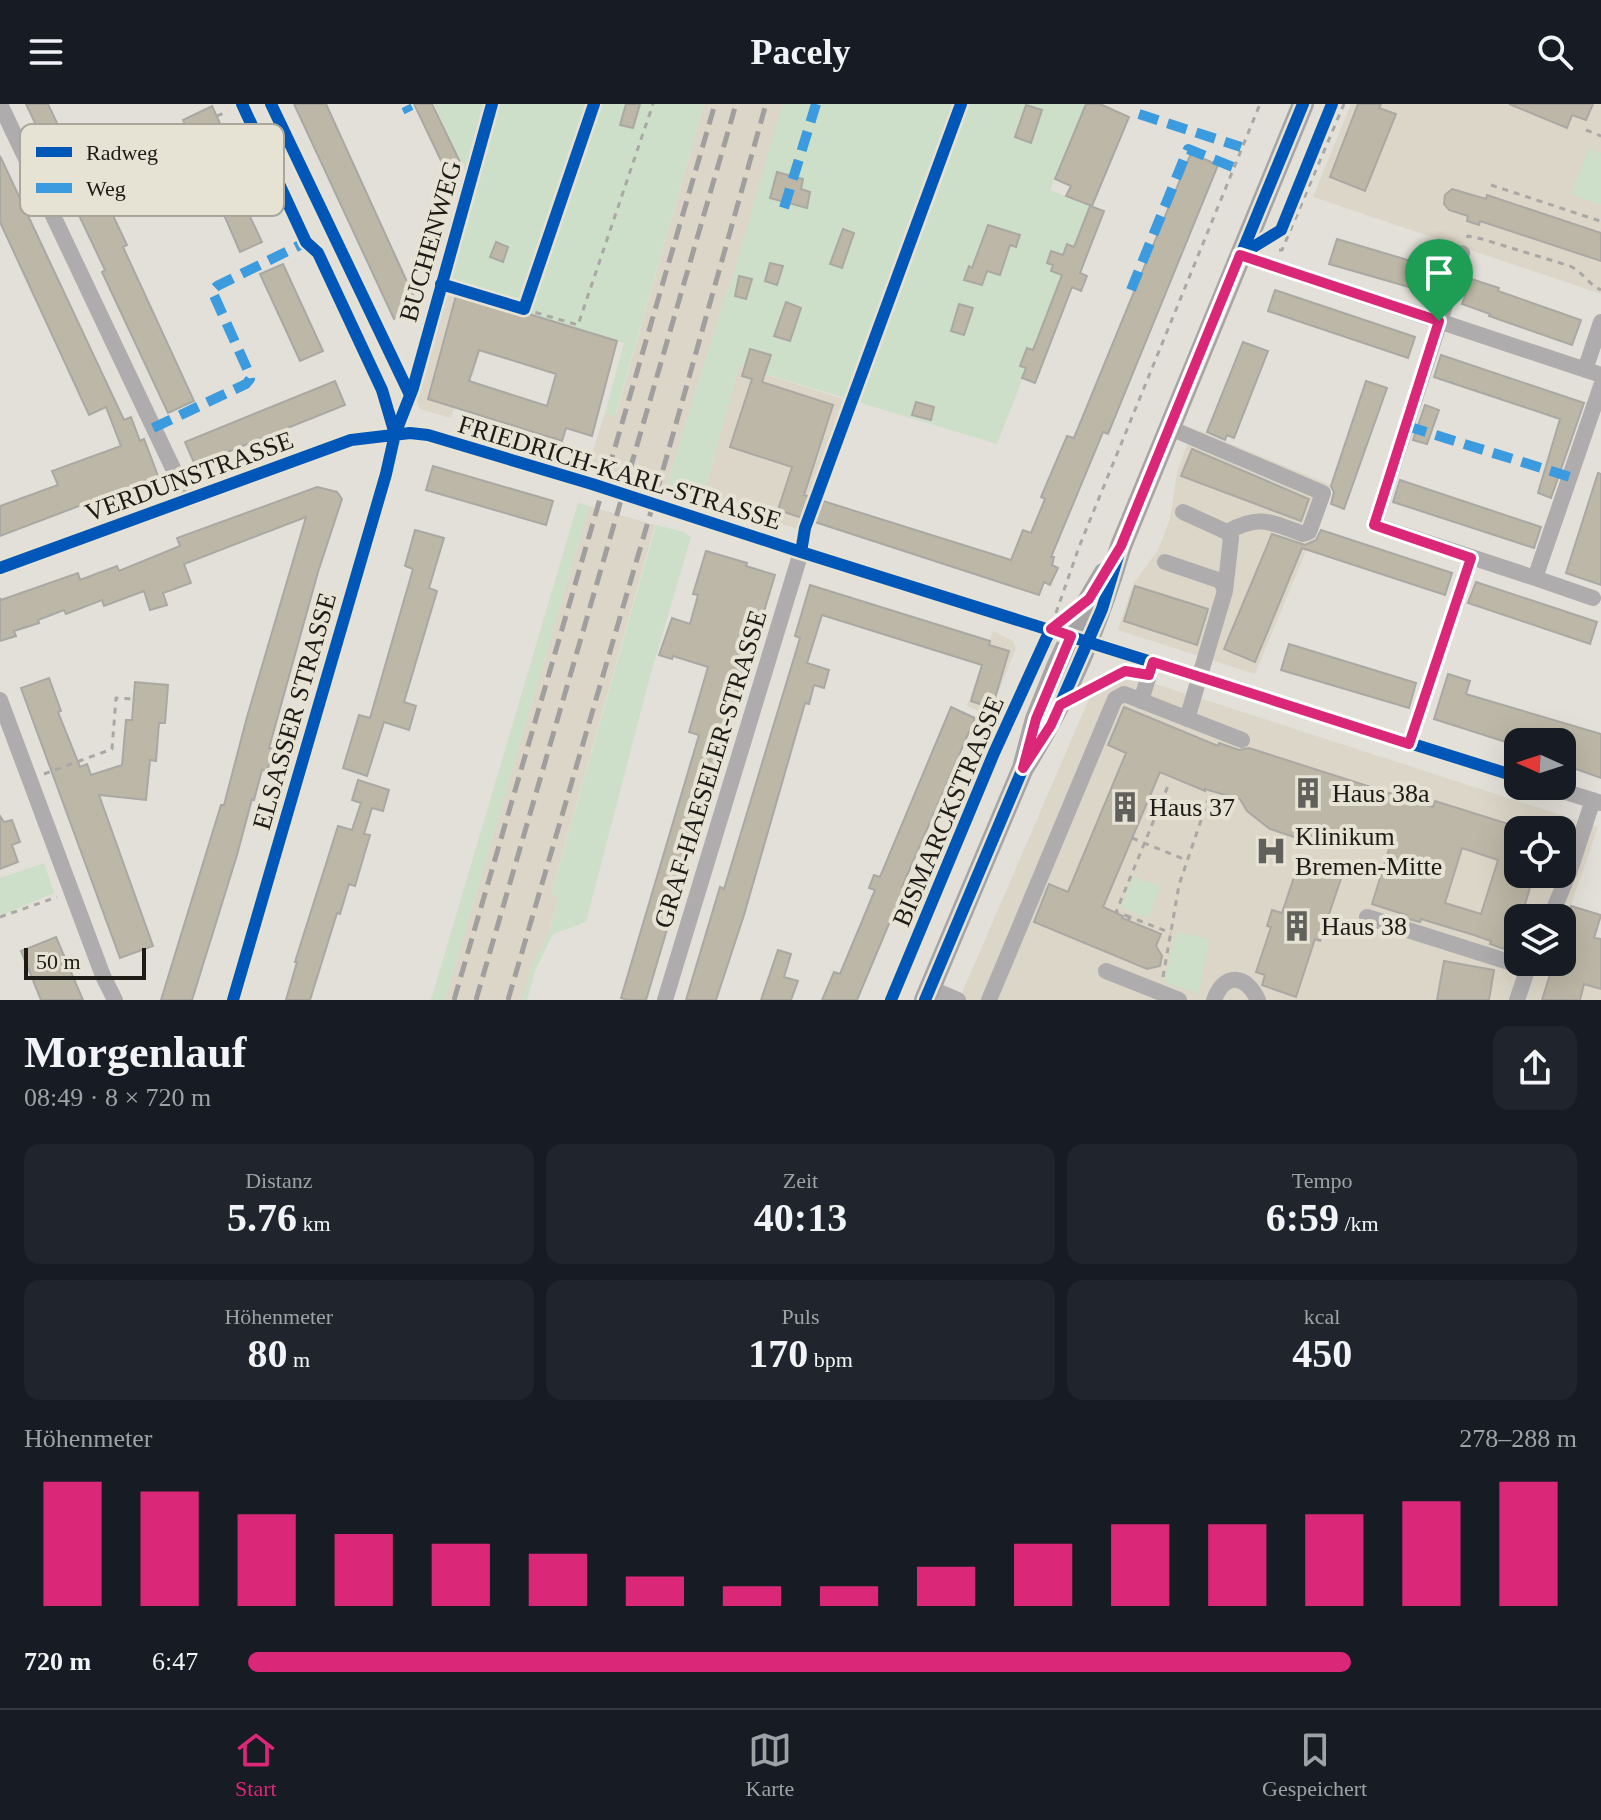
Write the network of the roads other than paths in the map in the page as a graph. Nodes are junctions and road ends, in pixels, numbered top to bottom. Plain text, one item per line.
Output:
1 (0, 104) edge
2 (492, 104) edge
3 (1303, 104) edge
4 (20, 146) edge
5 (284, 200) edge
6 (53, 216) edge
7 (1462, 253) dead end
8 (1240, 255) junction
9 (1439, 321) junction
10 (1601, 322) edge
11 (1593, 373) edge
12 (1601, 386) edge
13 (1170, 428) junction
14 (395, 434) junction
15 (188, 500) junction
16 (1183, 512) dead end
17 (1227, 532) junction
18 (1121, 546) junction
19 (801, 552) junction
20 (1165, 562) dead end
21 (0, 568) edge
22 (1535, 578) junction
23 (1225, 591) junction
24 (1593, 598) dead end
25 (1064, 636) junction
26 (1151, 668) junction
27 (1202, 677) junction
28 (0, 700) edge
29 (1141, 701) junction
30 (1187, 719) junction
31 (1242, 740) dead end
32 (1023, 768) junction
33 (1504, 773) edge
34 (1576, 795) edge
35 (1597, 802) edge
36 (1556, 904) edge
37 (1367, 917) dead end
38 (1504, 958) edge
39 (1106, 971) dead end
40 (1525, 976) edge
41 (927, 994) edge
42 (115, 1000) edge
43 (233, 1000) edge
44 (665, 1000) edge
45 (891, 1000) edge
46 (958, 1000) edge
47 (989, 1000) edge
48 (1179, 1000) edge
49 (1214, 1000) edge
50 (1258, 1000) edge
51 (1517, 1000) edge

1 - 4 street
2 - 14 street, BUCHENWEG
3 - 8 main road, BISMARCKSTRASSE
5 - 14 street
6 - 15 street
7 - 9 street
8 - 9 street
8 - 13 main road, BISMARCKSTRASSE
9 - 11 street
9 - 22 street
10 - 11 street
12 - 22 street
13 - 17 street
13 - 18 main road, BISMARCKSTRASSE
14 - 15 street, VERDUNSTRASSE
14 - 19 street, FRIEDRICH-KARL-STRASSE
14 - 43 street, ELSASSER STRASSE
15 - 21 street, VERDUNSTRASSE
16 - 17 street
17 - 23 street
18 - 25 main road, BISMARCKSTRASSE
18 - 25 main road, BISMARCKSTRASSE
19 - 25 street, FRIEDRICH-KARL-STRASSE
19 - 44 street, GRAF-HAESELER-STRASSE
20 - 23 street
22 - 24 street
23 - 27 street
25 - 26 street, FRIEDRICH-KARL-STRASSE
25 - 32 main road, BISMARCKSTRASSE
25 - 32 main road, BISMARCKSTRASSE
25 - 45 street, BISMARCKSTRASSE
26 - 27 street, FRIEDRICH-KARL-STRASSE
26 - 29 street
27 - 30 street
27 - 33 street, FRIEDRICH-KARL-STRASSE
28 - 42 street
29 - 30 street
29 - 47 street
30 - 31 street
32 - 41 main road, BISMARCKSTRASSE
34 - 35 street
35 - 36 street
37 - 38 street
39 - 48 street
40 - 51 street
41 - 46 street
49 - 50 street

